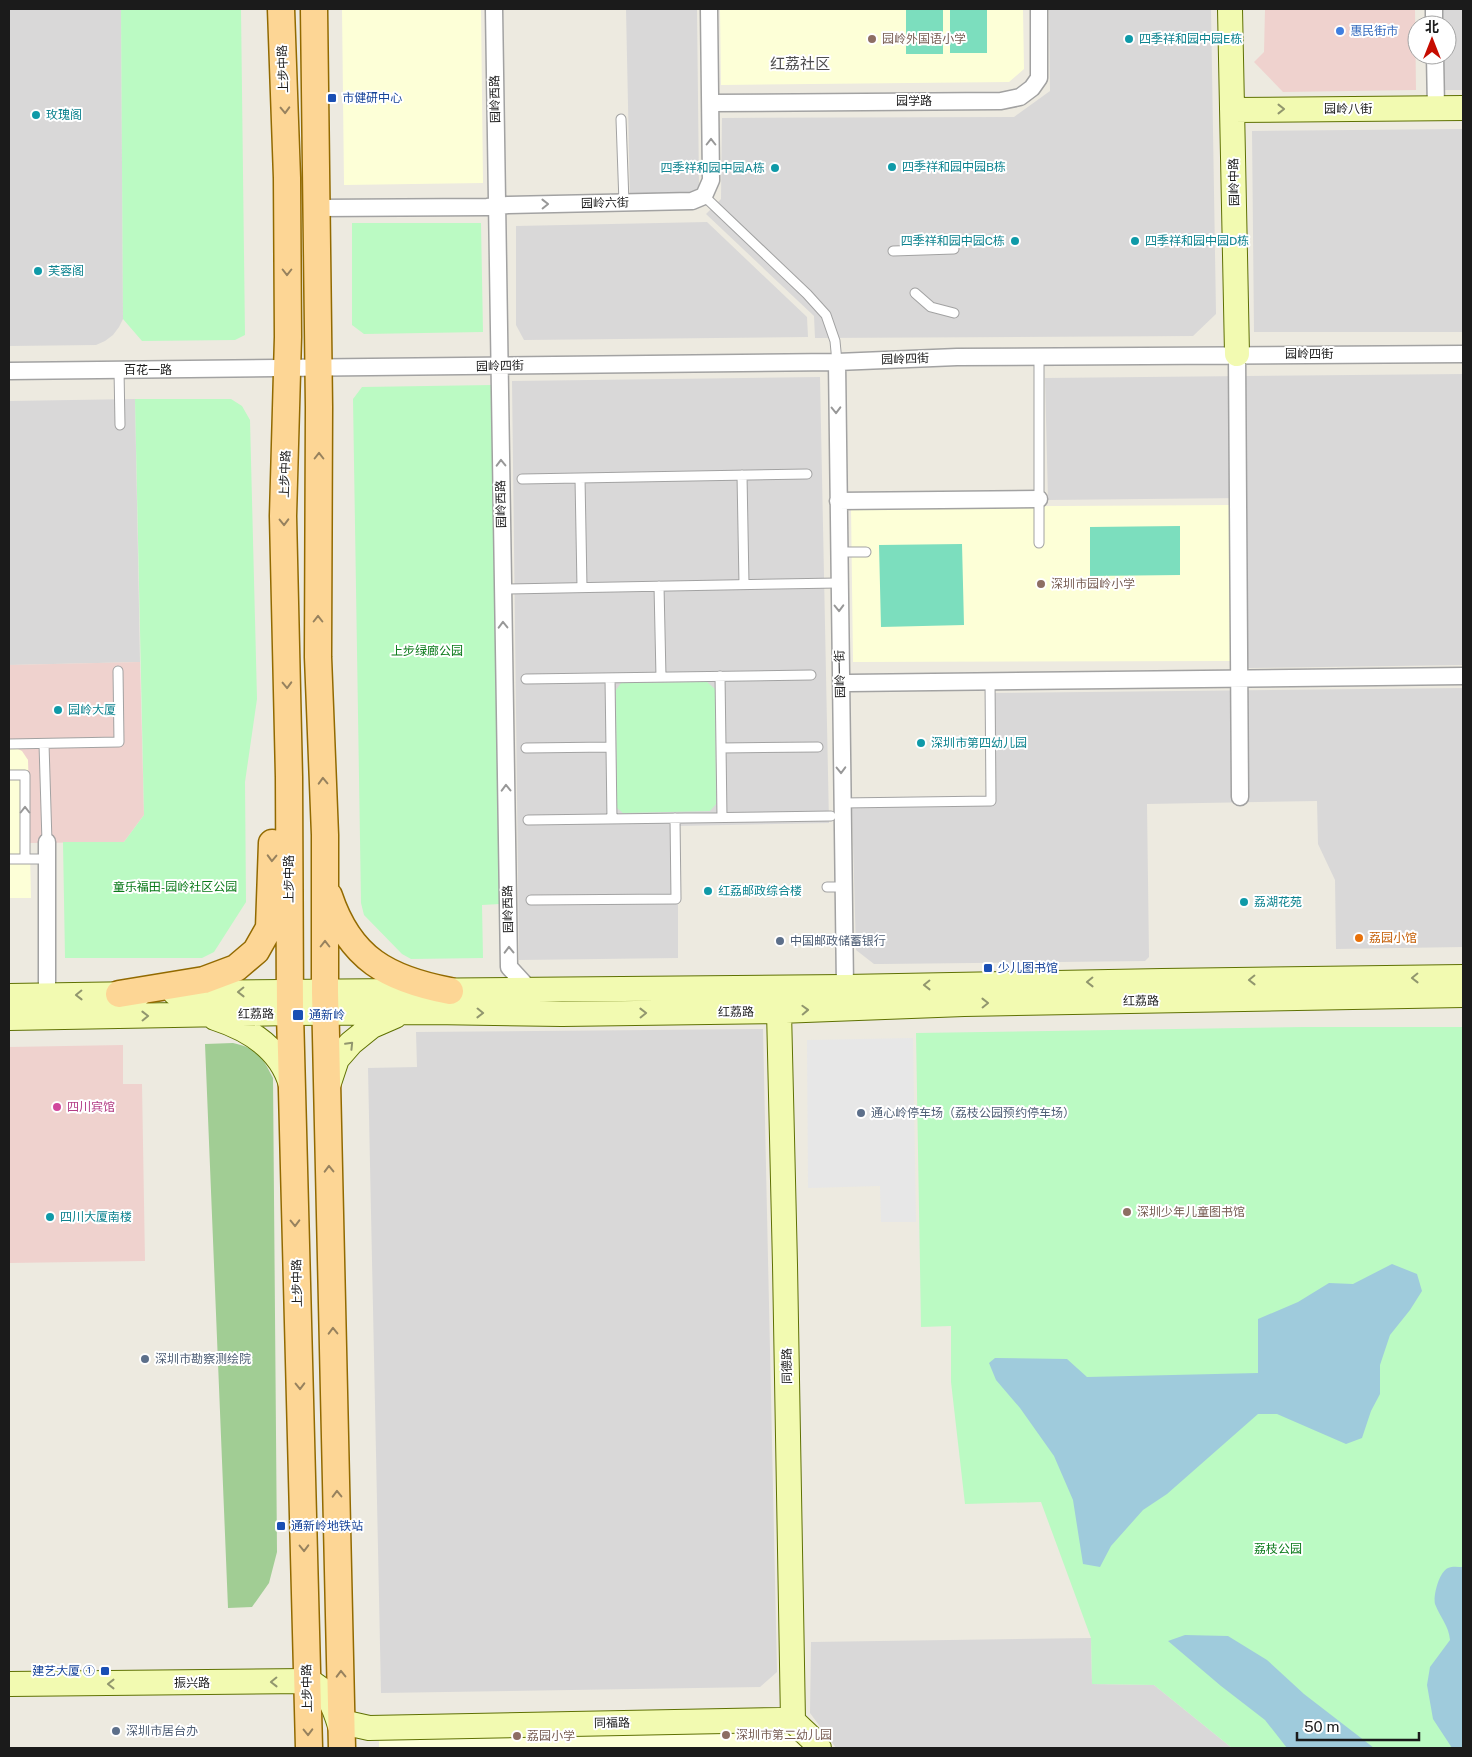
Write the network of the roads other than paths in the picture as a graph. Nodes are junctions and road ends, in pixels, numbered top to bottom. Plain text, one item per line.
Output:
1 (281, 9) edge
2 (314, 9) edge
3 (494, 9) edge
4 (709, 9) edge
5 (1039, 9) edge
6 (1230, 9) edge
7 (1434, 65) edge
8 (711, 103) junction
9 (1436, 108) junction
10 (1463, 108) edge
11 (1232, 110) junction
12 (621, 119) dead end
13 (704, 196) junction
14 (624, 203) junction
15 (496, 206) junction
16 (317, 208) junction
17 (954, 250) dead end
18 (893, 251) dead end
19 (915, 293) dead end
20 (954, 313) dead end
21 (1237, 354) junction
22 (1463, 354) edge
23 (1039, 357) junction
24 (837, 362) junction
25 (500, 365) junction
26 (318, 368) junction
27 (287, 369) junction
28 (119, 370) junction
29 (9, 371) edge
30 (120, 425) dead end
31 (807, 474) dead end
32 (742, 475) junction
33 (580, 478) junction
34 (522, 479) dead end
35 (1039, 499) junction
36 (838, 501) junction
37 (1039, 543) dead end
38 (838, 552) junction
39 (866, 552) dead end
40 (838, 582) junction
41 (744, 584) junction
42 (658, 586) junction
43 (582, 588) junction
44 (503, 589) junction
45 (118, 671) dead end
46 (811, 675) dead end
47 (720, 676) junction
48 (1463, 676) edge
49 (661, 677) junction
50 (610, 678) junction
51 (526, 679) dead end
52 (1239, 679) junction
53 (990, 681) junction
54 (849, 683) dead end
55 (9, 744) edge
56 (44, 744) junction
57 (611, 747) junction
58 (818, 747) dead end
59 (526, 748) dead end
60 (721, 748) junction
61 (9, 775) edge
62 (289, 777) junction
63 (1240, 797) dead end
64 (842, 802) junction
65 (831, 816) dead end
66 (722, 817) junction
67 (675, 818) junction
68 (612, 819) junction
69 (528, 820) dead end
70 (47, 850) junction
71 (9, 859) edge
72 (25, 859) junction
73 (325, 878) junction
74 (531, 900) dead end
75 (1463, 977) edge
76 (845, 987) junction
77 (450, 991) junction
78 (530, 991) junction
79 (119, 994) junction
80 (47, 995) junction
81 (9, 996) edge
82 (1463, 996) edge
83 (290, 1002) junction
84 (326, 1003) junction
85 (779, 1011) junction
86 (432, 1012) junction
87 (201, 1015) junction
88 (9, 1018) edge
89 (292, 1087) junction
90 (328, 1087) junction
91 (307, 1681) junction
92 (9, 1684) edge
93 (793, 1721) junction
94 (342, 1735) edge
95 (308, 1748) edge
96 (819, 1748) edge

1 -> 27 main road, 上步中路
2 - 16 main road
3 - 15 street, 园岭西路
4 - 8 street
5 - 8 street, 园学路
6 - 11 main road, 园岭中路
7 - 9 street
13 -> 8 street
9 - 10 main road, 园岭八街
11 -> 9 main road, 园岭八街
11 - 21 main road, 园岭中路
12 - 14 lane
13 - 14 street, 园岭六街
13 - 24 lane
15 -> 14 street, 园岭六街
15 - 16 street, 园岭六街
15 - 25 street, 园岭西路
16 - 26 main road
17 - 18 lane
19 - 20 lane
21 - 22 street, 园岭四街
21 - 23 street, 园岭四街
21 - 52 street
23 - 24 street, 园岭四街
23 - 35 lane
24 - 25 street, 园岭四街
24 -> 36 street, 园岭一街
25 - 26 street, 园岭四街
44 -> 25 street, 园岭西路
26 - 27 street, 百花一路
73 -> 26 main road
27 - 28 street, 百花一路
27 -> 62 main road, 上步中路
28 - 29 street, 百花一路
28 - 30 lane
31 - 32 lane
32 - 33 lane
32 - 41 lane
33 - 34 lane
33 - 43 lane
35 - 36 street
35 - 37 lane
36 - 38 street, 园岭一街
38 - 39 lane
38 - 40 street, 园岭一街
40 - 41 lane
40 -> 64 street, 园岭一街
41 - 42 lane
42 - 43 lane
42 - 49 lane
43 - 44 lane
78 -> 44 street, 园岭西路
45 - 56 lane
46 - 47 lane
47 - 49 lane
47 - 60 lane
48 - 52 street
49 - 50 lane
50 - 51 lane
50 - 57 lane
52 - 53 street
52 - 63 street
53 - 54 street
53 - 64 lane
55 - 56 lane
56 - 70 lane
57 - 59 lane
57 - 68 lane
58 - 60 lane
60 - 66 lane
72 -> 61 lane
62 -> 79 main road
62 - 83 main road, 上步中路
64 - 76 street, 园岭一街
65 - 66 lane
66 - 67 lane
67 - 68 lane
67 - 74 lane
68 - 69 lane
70 - 72 lane
70 - 80 street
71 - 72 lane
73 - 77 main road
84 -> 73 main road
75 -> 76 main road, 红荔路
76 - 78 main road, 红荔路
77 - 78 main road, 红荔路
77 - 84 main road, 红荔路
79 -> 80 main road, 红荔路
83 -> 79 main road, 红荔路
80 - 81 main road, 红荔路
85 -> 82 main road, 红荔路
83 - 84 main road, 红荔路
83 - 87 main road, 红荔路
83 - 89 main road, 上步中路
84 - 86 main road, 红荔路
84 - 90 main road
86 -> 85 main road, 红荔路
85 - 93 main road, 同德路
90 -> 86 main road
88 -> 87 main road, 红荔路
87 - 89 main road
89 -> 91 main road, 上步中路
94 -> 90 main road
91 -> 92 main road, 振兴路
91 - 94 main road
91 -> 95 main road, 上步中路
93 - 94 main road, 同福路
93 - 96 main road

